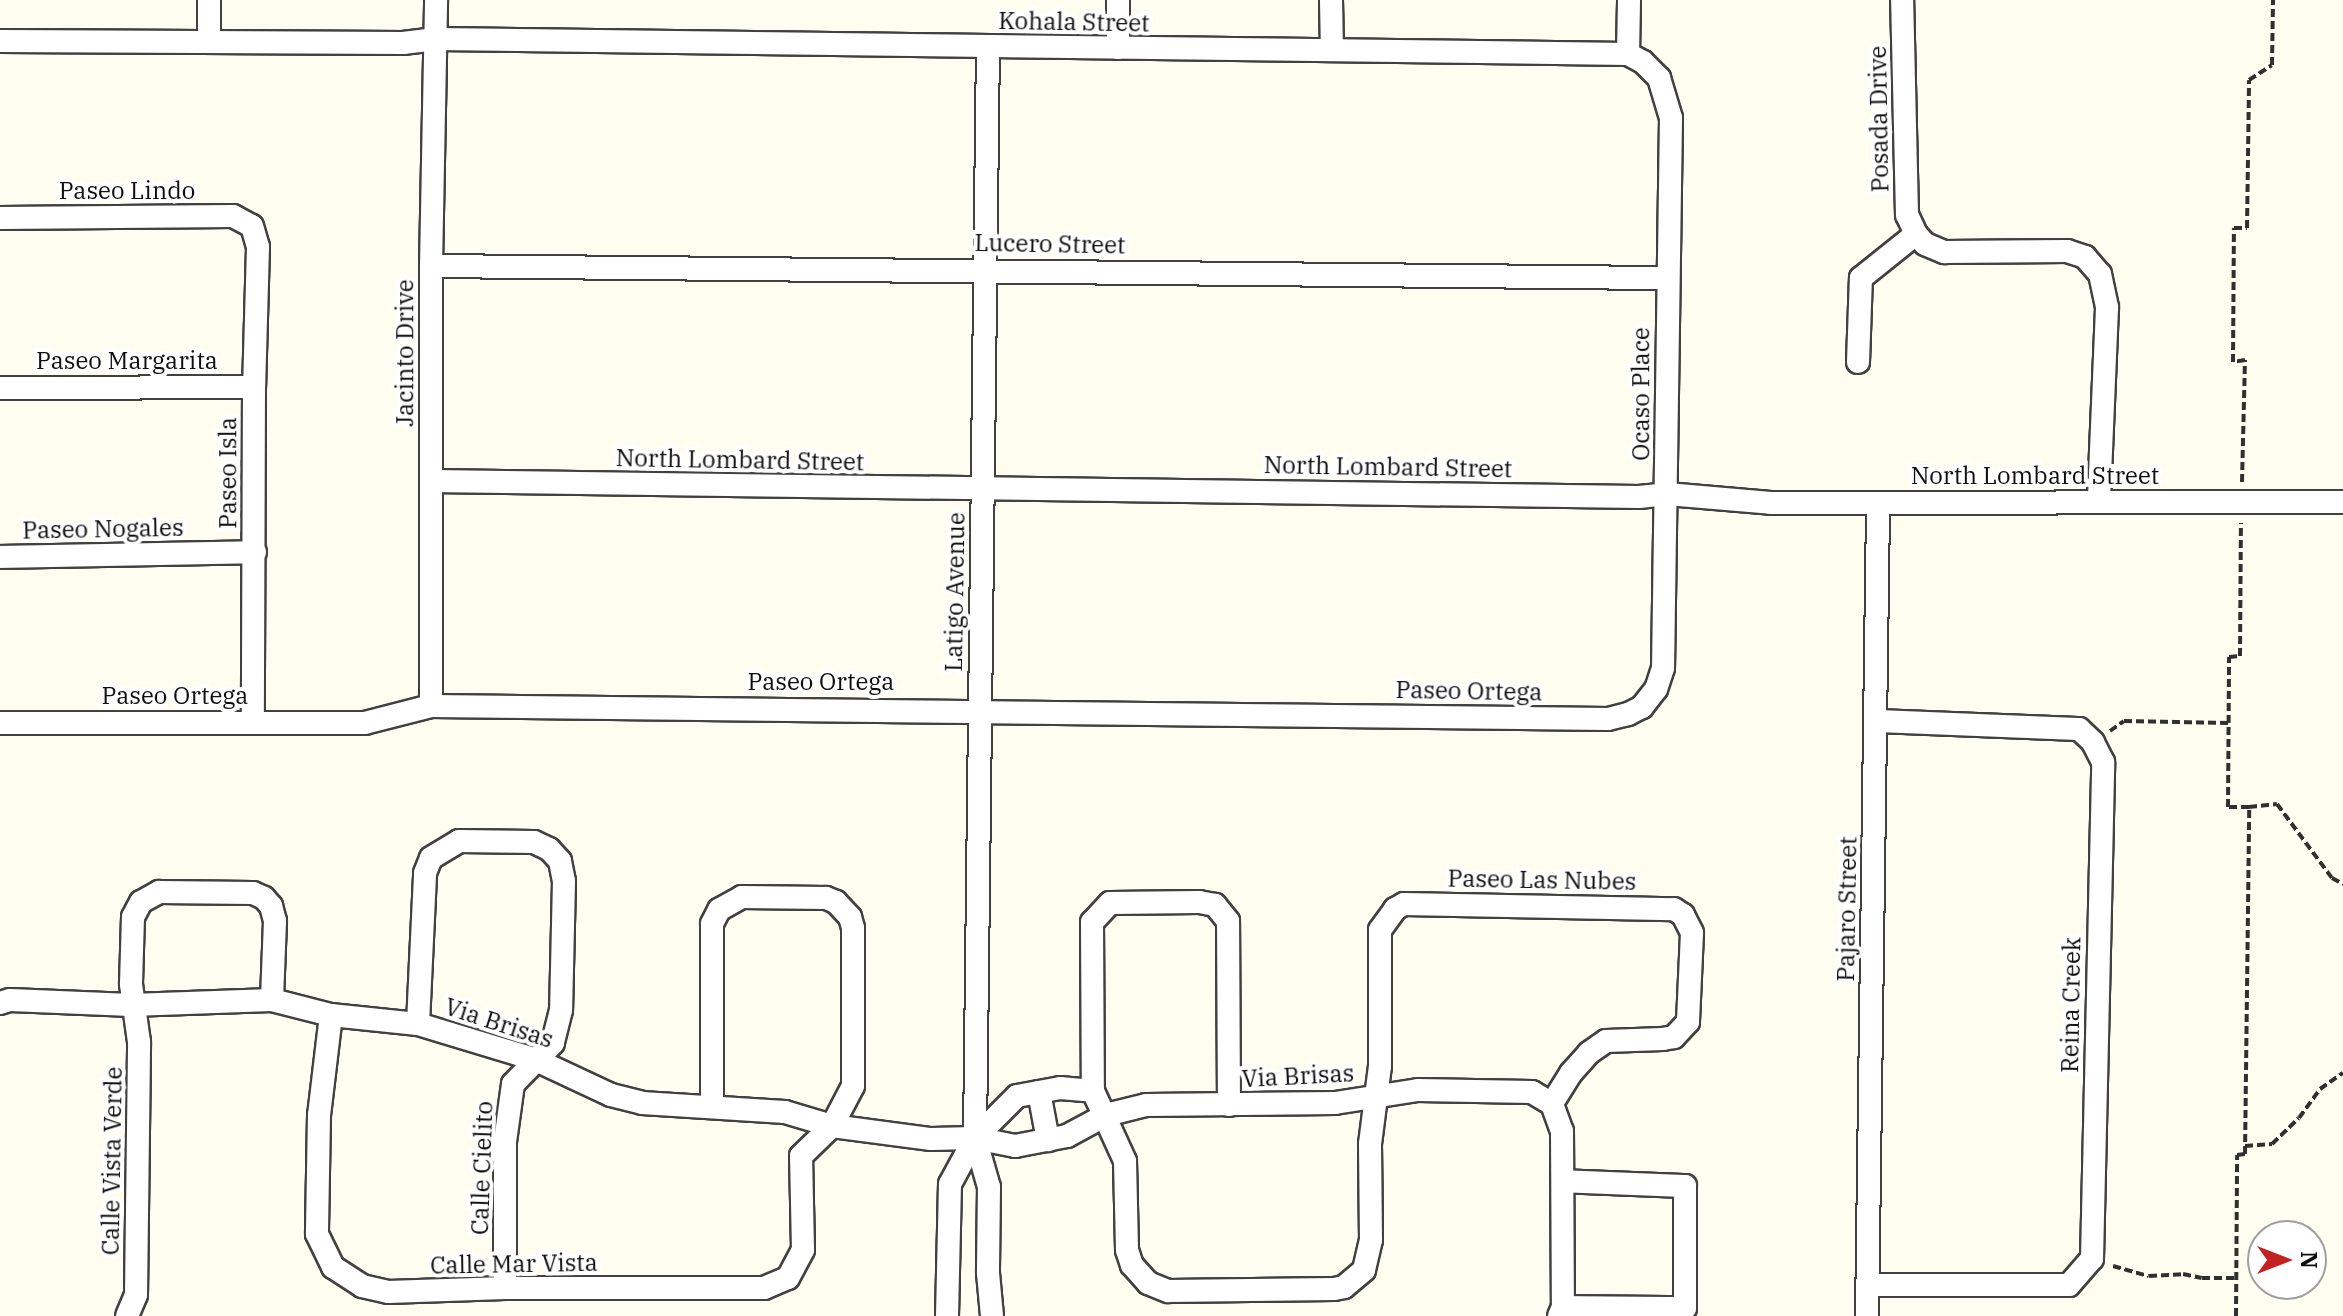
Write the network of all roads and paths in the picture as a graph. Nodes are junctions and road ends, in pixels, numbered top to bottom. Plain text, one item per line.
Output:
1 (209, 0) edge
2 (436, 0) edge
3 (1118, 0) edge
4 (1331, 0) edge
5 (1629, 0) edge
6 (1902, 0) edge
7 (2273, 0) edge
8 (436, 39) junction
9 (0, 41) edge
10 (209, 41) junction
11 (988, 47) junction
12 (1118, 48) junction
13 (1332, 50) junction
14 (1628, 54) junction
15 (0, 218) edge
16 (252, 226) joint
17 (1916, 234) junction
18 (431, 266) junction
19 (985, 270) junction
20 (1668, 278) junction
21 (1858, 362) dead end
22 (254, 387) junction
23 (0, 388) edge
24 (431, 481) junction
25 (982, 488) junction
26 (1667, 494) junction
27 (2099, 501) junction
28 (2241, 502) junction
29 (2343, 502) edge
30 (1878, 504) junction
31 (255, 552) junction
32 (0, 557) edge
33 (431, 706) junction
34 (1642, 707) joint
35 (980, 709) junction
36 (253, 721) junction
37 (1876, 721) junction
38 (0, 723) edge
39 (2228, 723) junction
40 (2093, 742) junction
41 (2249, 807) junction
42 (2343, 884) edge
43 (272, 1000) junction
44 (0, 1003) edge
45 (131, 1005) junction
46 (331, 1015) junction
47 (418, 1024) junction
48 (534, 1059) junction
49 (2343, 1073) edge
50 (1093, 1091) junction
51 (1039, 1092) junction
52 (1376, 1098) junction
53 (1552, 1104) junction
54 (712, 1105) junction
55 (1229, 1105) junction
56 (1106, 1115) junction
57 (832, 1126) junction
58 (975, 1138) junction
59 (1048, 1140) junction
60 (2245, 1146) junction
61 (1563, 1181) junction
62 (2092, 1259) junction
63 (2236, 1278) junction
64 (1868, 1285) junction
65 (505, 1288) junction
66 (1563, 1313) edge
67 (127, 1316) edge
68 (947, 1316) edge
69 (992, 1316) edge
70 (1867, 1316) edge
71 (2236, 1316) edge

1 - 10 street
2 - 8 street, Jacinto Drive
3 - 12 street
4 - 13 street
5 - 14 street
6 - 17 street, Posada Drive
7 - 28 path
8 - 10 street, Kohala Street
8 - 11 street, Kohala Street
8 - 18 street, Jacinto Drive
9 - 10 street, Kohala Street
11 - 12 street, Kohala Street
11 - 19 street, Latigo Avenue
12 - 13 street, Kohala Street
13 - 14 street, Kohala Street
14 - 20 street, Ocaso Place
15 - 16 street, Paseo Lindo
16 - 22 street, Paseo Isla
17 - 21 street
17 - 27 street
18 - 19 street, Lucero Street
18 - 24 street, Jacinto Drive
19 - 20 street, Lucero Street
19 - 25 street, Latigo Avenue
20 - 26 street, Ocaso Place
22 - 23 street, Paseo Margarita
22 - 31 street, Paseo Isla
24 - 25 street, North Lombard Street
24 - 33 street, Jacinto Drive
25 - 26 street, North Lombard Street
25 - 35 street, Latigo Avenue
26 - 30 street, North Lombard Street
26 - 34 street, Ocaso Place
27 - 28 street, North Lombard Street
27 - 30 street, North Lombard Street
28 - 29 street, North Lombard Street
28 - 39 path
30 - 37 street, Pajaro Street
31 - 32 street, Paseo Nogales
31 - 36 street, Paseo Isla
33 - 35 street, Paseo Ortega
33 - 36 street, Paseo Ortega
34 - 35 street, Paseo Ortega
35 - 58 street, Latigo Avenue
36 - 38 street, Paseo Ortega
37 - 40 street
37 - 64 street, Pajaro Street
39 - 40 path
39 - 41 path
40 - 62 street, Reina Creek
41 - 42 path
41 - 60 path
43 - 45 street, Via Brisas
43 - 45 street, Calle Vista Verde
43 - 46 street, Via Brisas
44 - 45 street, Via Brisas
45 - 67 street, Calle Vista Verde
46 - 47 street, Via Brisas
46 - 65 street, Calle Mar Vista
47 - 48 street, Via Brisas
47 - 48 street, Calle Cielito
48 - 54 street, Via Brisas
48 - 65 street, Calle Cielito
49 - 60 path
50 - 51 street
50 - 55 street
50 - 56 street, Paseo Las Nubes
51 - 58 street
51 - 59 street
52 - 53 street, Via Brisas
52 - 53 street, Paseo Las Nubes
52 - 55 street, Via Brisas
52 - 56 street, Paseo Las Nubes
53 - 61 street
54 - 57 street, Via Brisas
54 - 57 street
55 - 56 street, Via Brisas
56 - 59 street, Via Brisas
57 - 58 street, Via Brisas
57 - 65 street, Calle Mar Vista
58 - 59 street, Via Brisas
58 - 68 street, Latigo Avenue
58 - 69 street, Latigo Avenue
60 - 63 path
61 - 66 street
61 - 66 street
62 - 63 path
62 - 64 street
63 - 71 path
64 - 70 street, Pajaro Street

